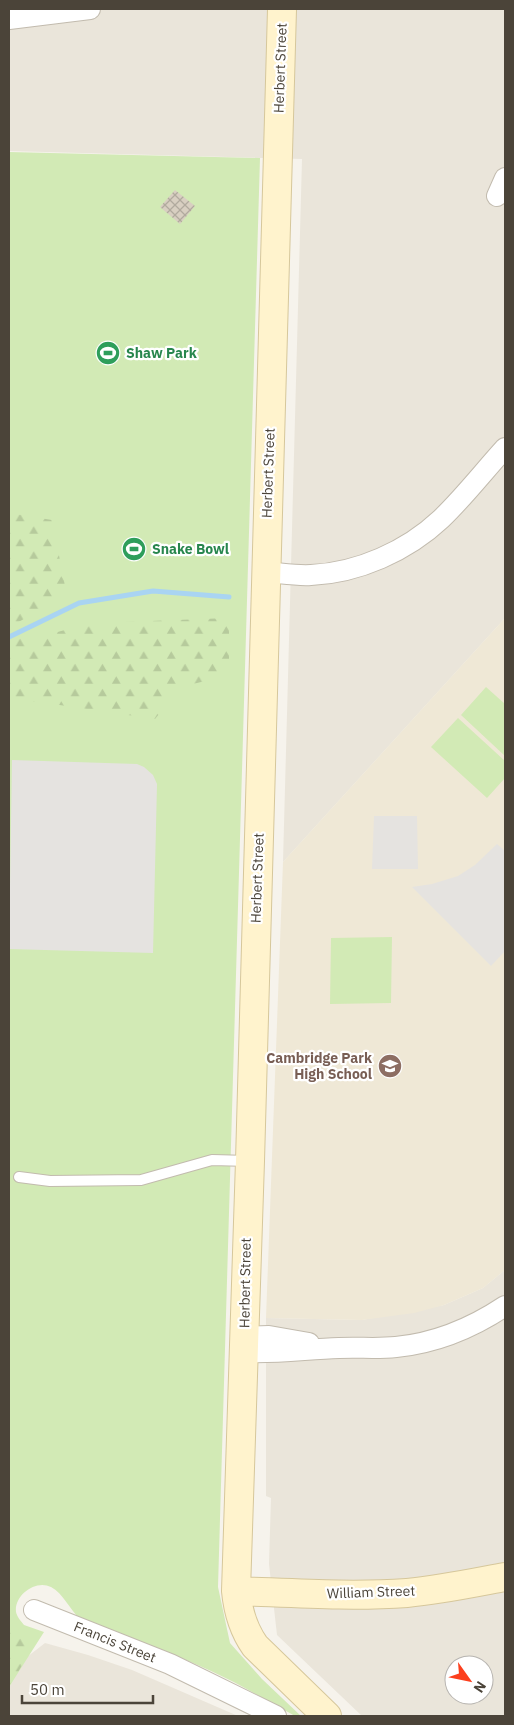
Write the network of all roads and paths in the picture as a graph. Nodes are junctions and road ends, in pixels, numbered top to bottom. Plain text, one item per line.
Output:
1 (90, 9) edge
2 (282, 9) edge
3 (9, 19) edge
4 (505, 448) edge
5 (265, 572) junction
6 (250, 1161) junction
7 (19, 1176) dead end
8 (505, 1306) edge
9 (244, 1344) junction
10 (505, 1577) edge
11 (236, 1591) junction
12 (34, 1610) dead end
13 (324, 1715) edge
14 (276, 1716) edge

1 - 3 street
2 - 5 street, Herbert Street
4 - 5 street
5 - 6 street, Herbert Street
6 - 7 lane
6 - 9 street, Herbert Street
8 - 9 street
9 - 11 street, Herbert Street
10 - 11 street, William Street
11 - 13 street, Herbert Street
12 - 14 street, Francis Street

